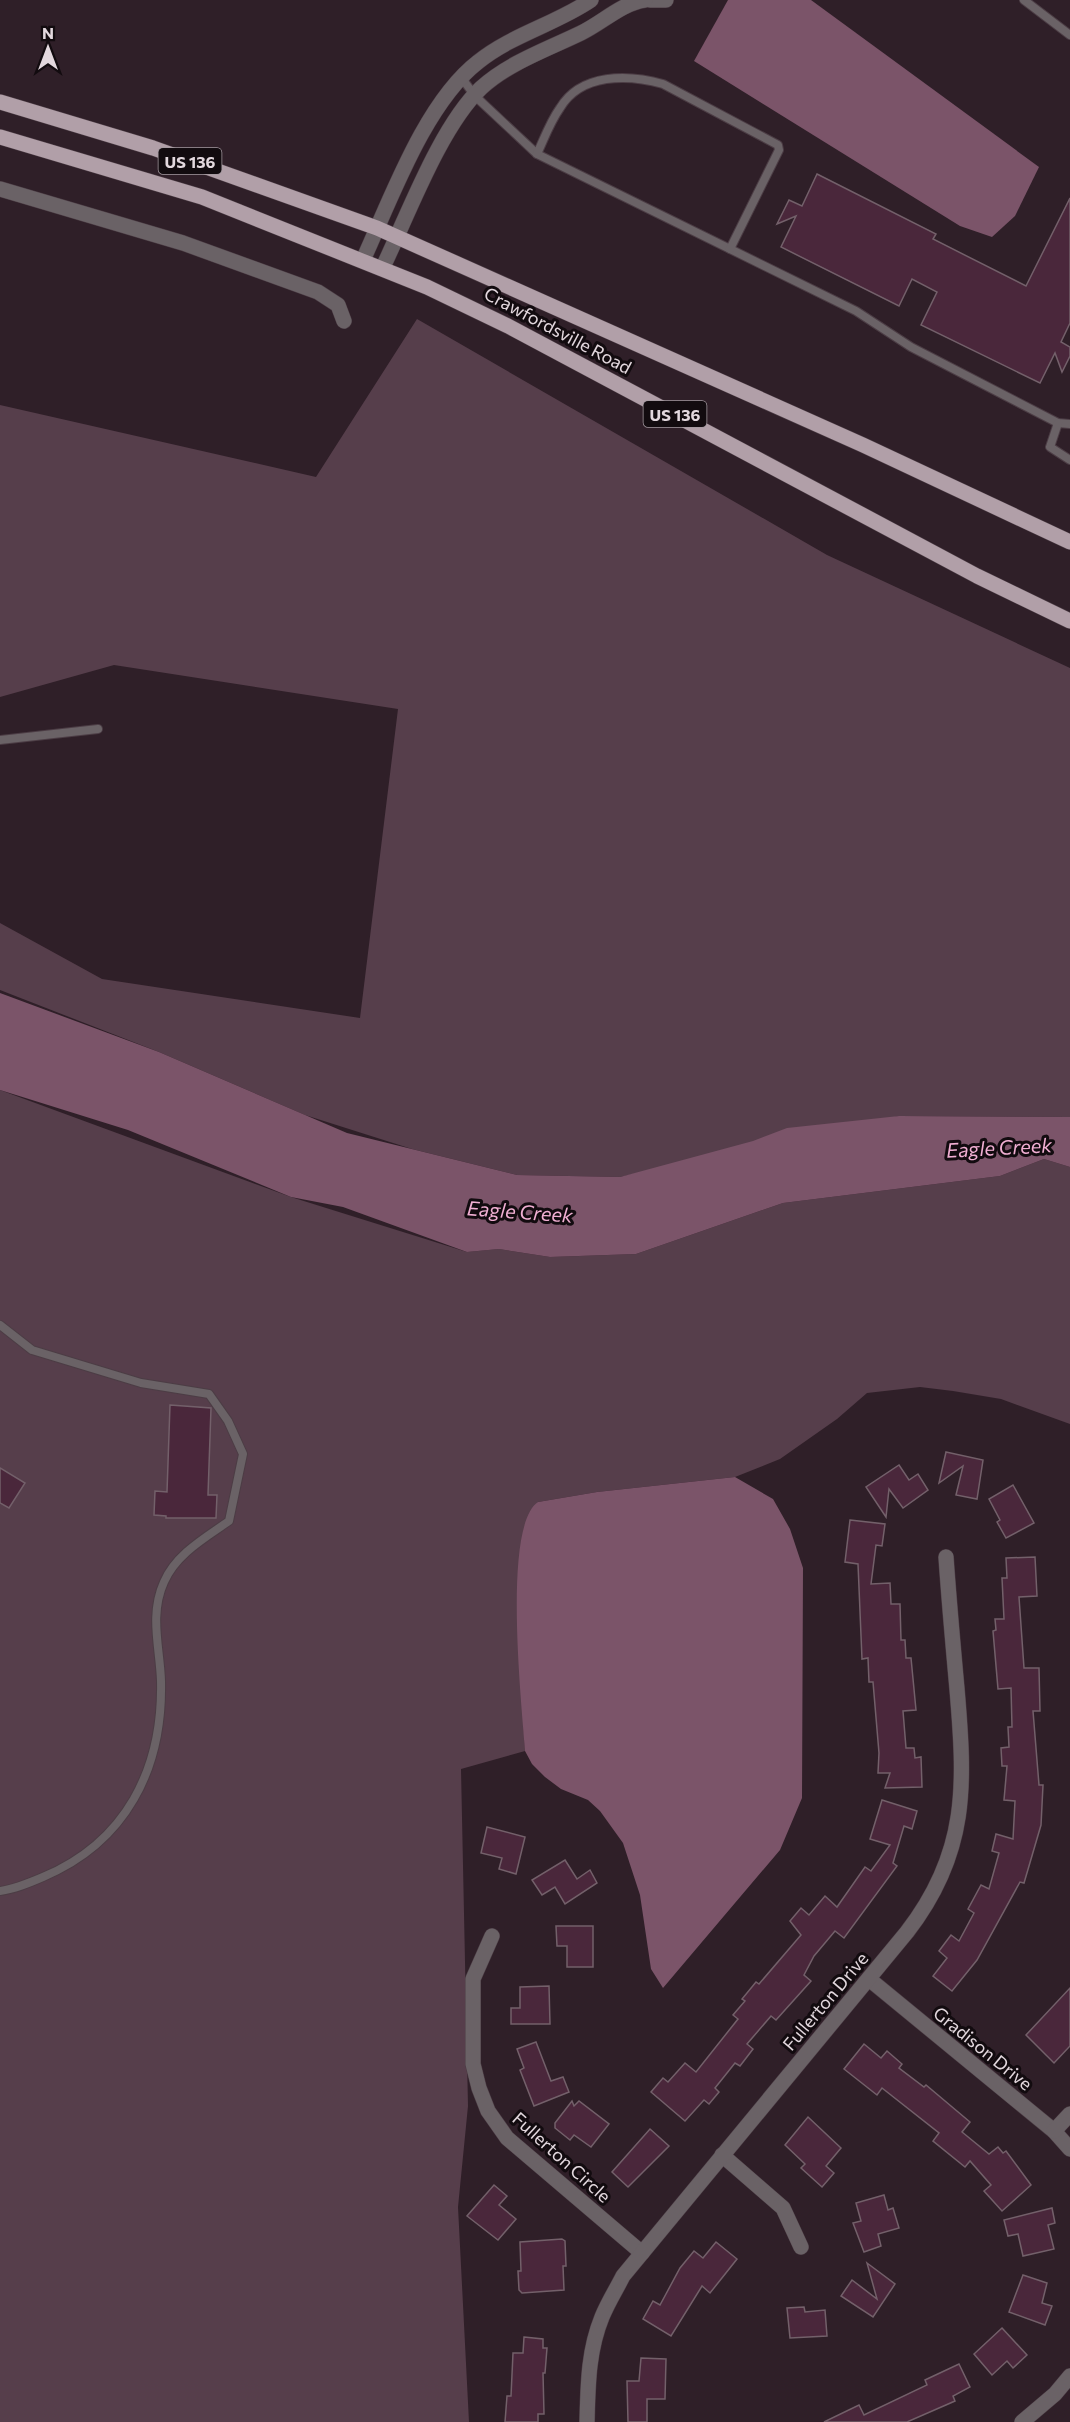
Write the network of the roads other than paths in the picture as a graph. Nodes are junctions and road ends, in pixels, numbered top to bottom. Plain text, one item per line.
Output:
1 (591, 0) edge
2 (645, 0) edge
3 (650, 0) edge
4 (666, 0) edge
5 (1024, 0) edge
6 (1070, 35) edge
7 (461, 77) junction
8 (475, 96) junction
9 (0, 102) edge
10 (0, 137) edge
11 (537, 154) junction
12 (0, 189) edge
13 (377, 228) junction
14 (397, 237) junction
15 (730, 249) junction
16 (363, 260) junction
17 (383, 267) junction
18 (344, 321) dead end
19 (1058, 423) junction
20 (1070, 424) edge
21 (1070, 460) edge
22 (1070, 542) edge
23 (1070, 621) edge
24 (98, 729) dead end
25 (0, 741) edge
26 (0, 1325) edge
27 (946, 1557) dead end
28 (0, 1891) edge
29 (492, 1936) dead end
30 (869, 1979) junction
31 (1070, 2114) edge
32 (1054, 2131) junction
33 (1070, 2149) edge
34 (722, 2155) junction
35 (801, 2247) dead end
36 (642, 2253) junction
37 (1070, 2376) edge
38 (587, 2422) edge
39 (1022, 2422) edge

1 - 7 street
2 - 8 street
3 - 4 street
5 - 6 lane
7 - 8 lane
7 - 13 street
8 - 11 lane
8 - 14 street
9 - 13 main road, Crawfordsville Road / US 136
10 - 16 main road, Crawfordsville Road / US 136
11 - 15 lane
11 - 15 lane
12 - 18 street
13 - 14 main road, Crawfordsville Road / US 136
13 - 16 street
14 - 17 street
14 - 22 main road, Crawfordsville Road / US 136
15 - 19 lane
16 - 17 main road, Crawfordsville Road / US 136
17 - 23 main road, Crawfordsville Road / US 136
19 - 20 lane
19 - 21 lane
24 - 25 lane
26 - 28 lane
27 - 30 street, Fullerton Drive
29 - 36 street, Fullerton Circle
30 - 32 street, Gradison Drive
30 - 34 street, Fullerton Drive
31 - 32 street
32 - 33 street, Gradison Drive
34 - 35 street
34 - 36 street, Fullerton Drive
36 - 38 street, Fullerton Drive
37 - 39 street

